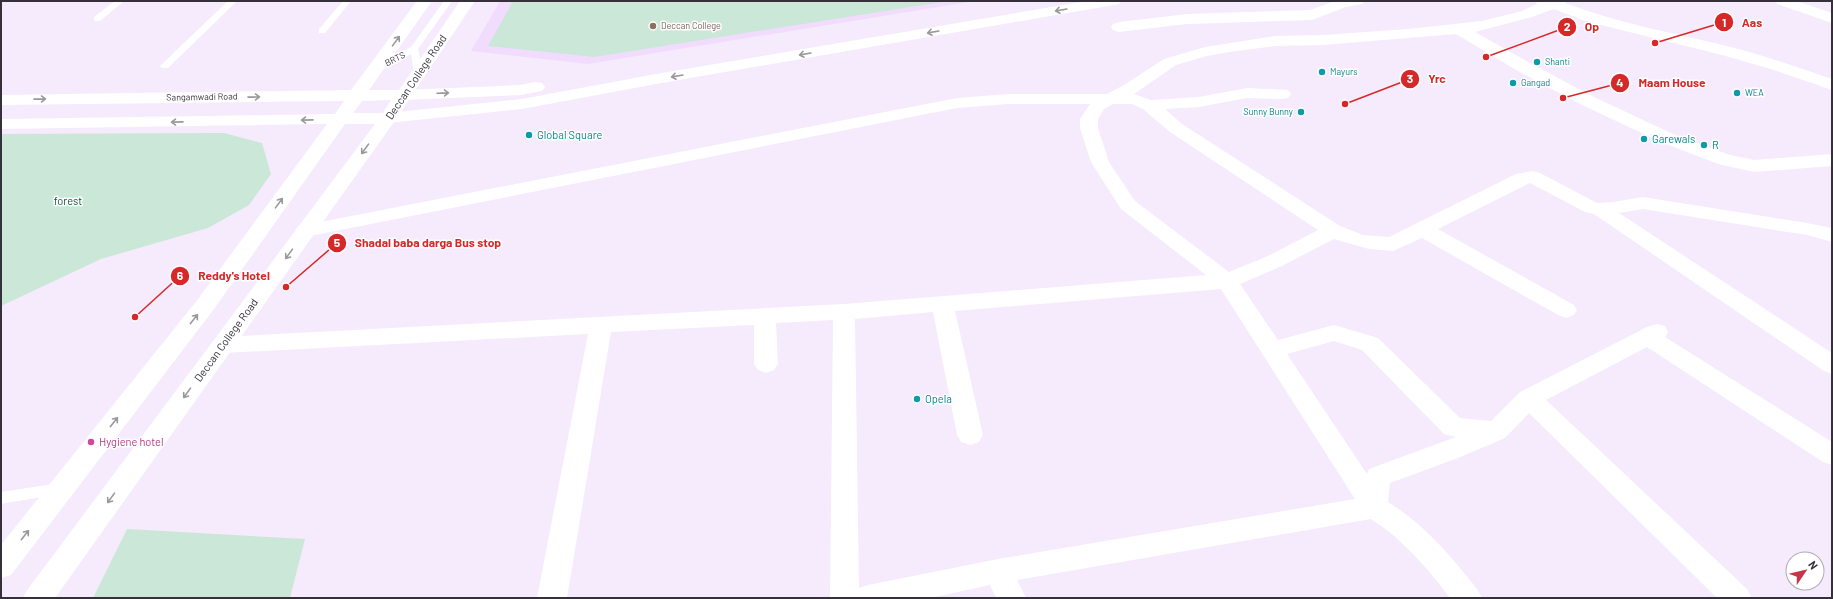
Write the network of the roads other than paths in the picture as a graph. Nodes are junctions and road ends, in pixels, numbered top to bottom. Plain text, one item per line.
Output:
1 (120, 1) edge
2 (233, 1) edge
3 (347, 1) edge
4 (425, 1) edge
5 (448, 1) edge
6 (468, 1) edge
7 (1045, 1) edge
8 (1114, 1) edge
9 (1356, 1) edge
10 (1782, 1) edge
11 (1550, 2) edge
12 (1832, 18) edge
13 (97, 19) dead end
14 (1119, 27) dead end
15 (1459, 28) junction
16 (322, 31) dead end
17 (414, 49) junction
18 (165, 66) dead end
19 (376, 68) junction
20 (419, 73) junction
21 (1832, 85) edge
22 (1282, 94) dead end
23 (357, 95) junction
24 (404, 95) junction
25 (1110, 98) junction
26 (1, 100) edge
27 (1150, 105) junction
28 (388, 118) junction
29 (339, 119) junction
30 (1, 124) edge
31 (1832, 160) edge
32 (1602, 210) junction
33 (1422, 229) junction
34 (1333, 231) junction
35 (305, 232) junction
36 (1832, 235) edge
37 (1227, 280) junction
38 (942, 304) junction
39 (1566, 310) dead end
40 (844, 312) junction
41 (765, 316) junction
42 (601, 325) junction
43 (223, 345) junction
44 (1272, 350) junction
45 (766, 364) dead end
46 (1832, 365) edge
47 (1529, 398) junction
48 (1496, 431) junction
49 (970, 436) dead end
50 (1832, 455) edge
51 (62, 488) junction
52 (1, 498) edge
53 (1374, 507) junction
54 (1, 566) edge
55 (998, 571) junction
56 (38, 598) edge
57 (552, 598) edge
58 (845, 598) edge
59 (868, 598) edge
60 (1011, 598) edge
61 (1467, 598) edge
62 (1737, 598) edge

1 - 13 lane
2 - 18 lane
3 - 16 lane
19 -> 4 street
5 - 17 lane
6 - 20 street, Deccan College Road
24 -> 7 street, Sangamwadi Road
8 -> 28 street
9 - 14 street
10 - 12 street
11 - 15 street
11 - 21 street
15 - 25 street
15 - 31 street
17 - 19 lane, BRTS
17 - 20 lane, BRTS
19 - 23 street
20 - 24 street, Deccan College Road
22 - 27 street
23 - 24 street, Sangamwadi Road
26 -> 23 street, Sangamwadi Road
23 - 29 street
24 - 28 street, Deccan College Road
25 - 27 street
25 - 35 street
25 - 37 street
27 - 34 street
28 - 29 street
28 -> 35 street, Deccan College Road
29 -> 30 street
51 -> 29 street
32 - 33 street
32 - 36 street
32 - 46 street
33 - 34 street
33 - 39 street
34 - 37 street
35 -> 43 street, Deccan College Road
37 - 38 street
37 - 44 street
38 - 40 street
38 - 49 street
40 - 41 street
40 - 58 street
41 - 42 street
41 - 45 street
42 - 43 street
42 - 57 street
43 -> 56 street, Deccan College Road
44 - 48 street
44 - 53 street
47 - 48 street
47 - 50 street
47 - 62 street
48 - 53 street
51 - 52 lane
54 -> 51 street
53 - 55 street
53 - 61 street
55 - 59 street
55 - 60 street

